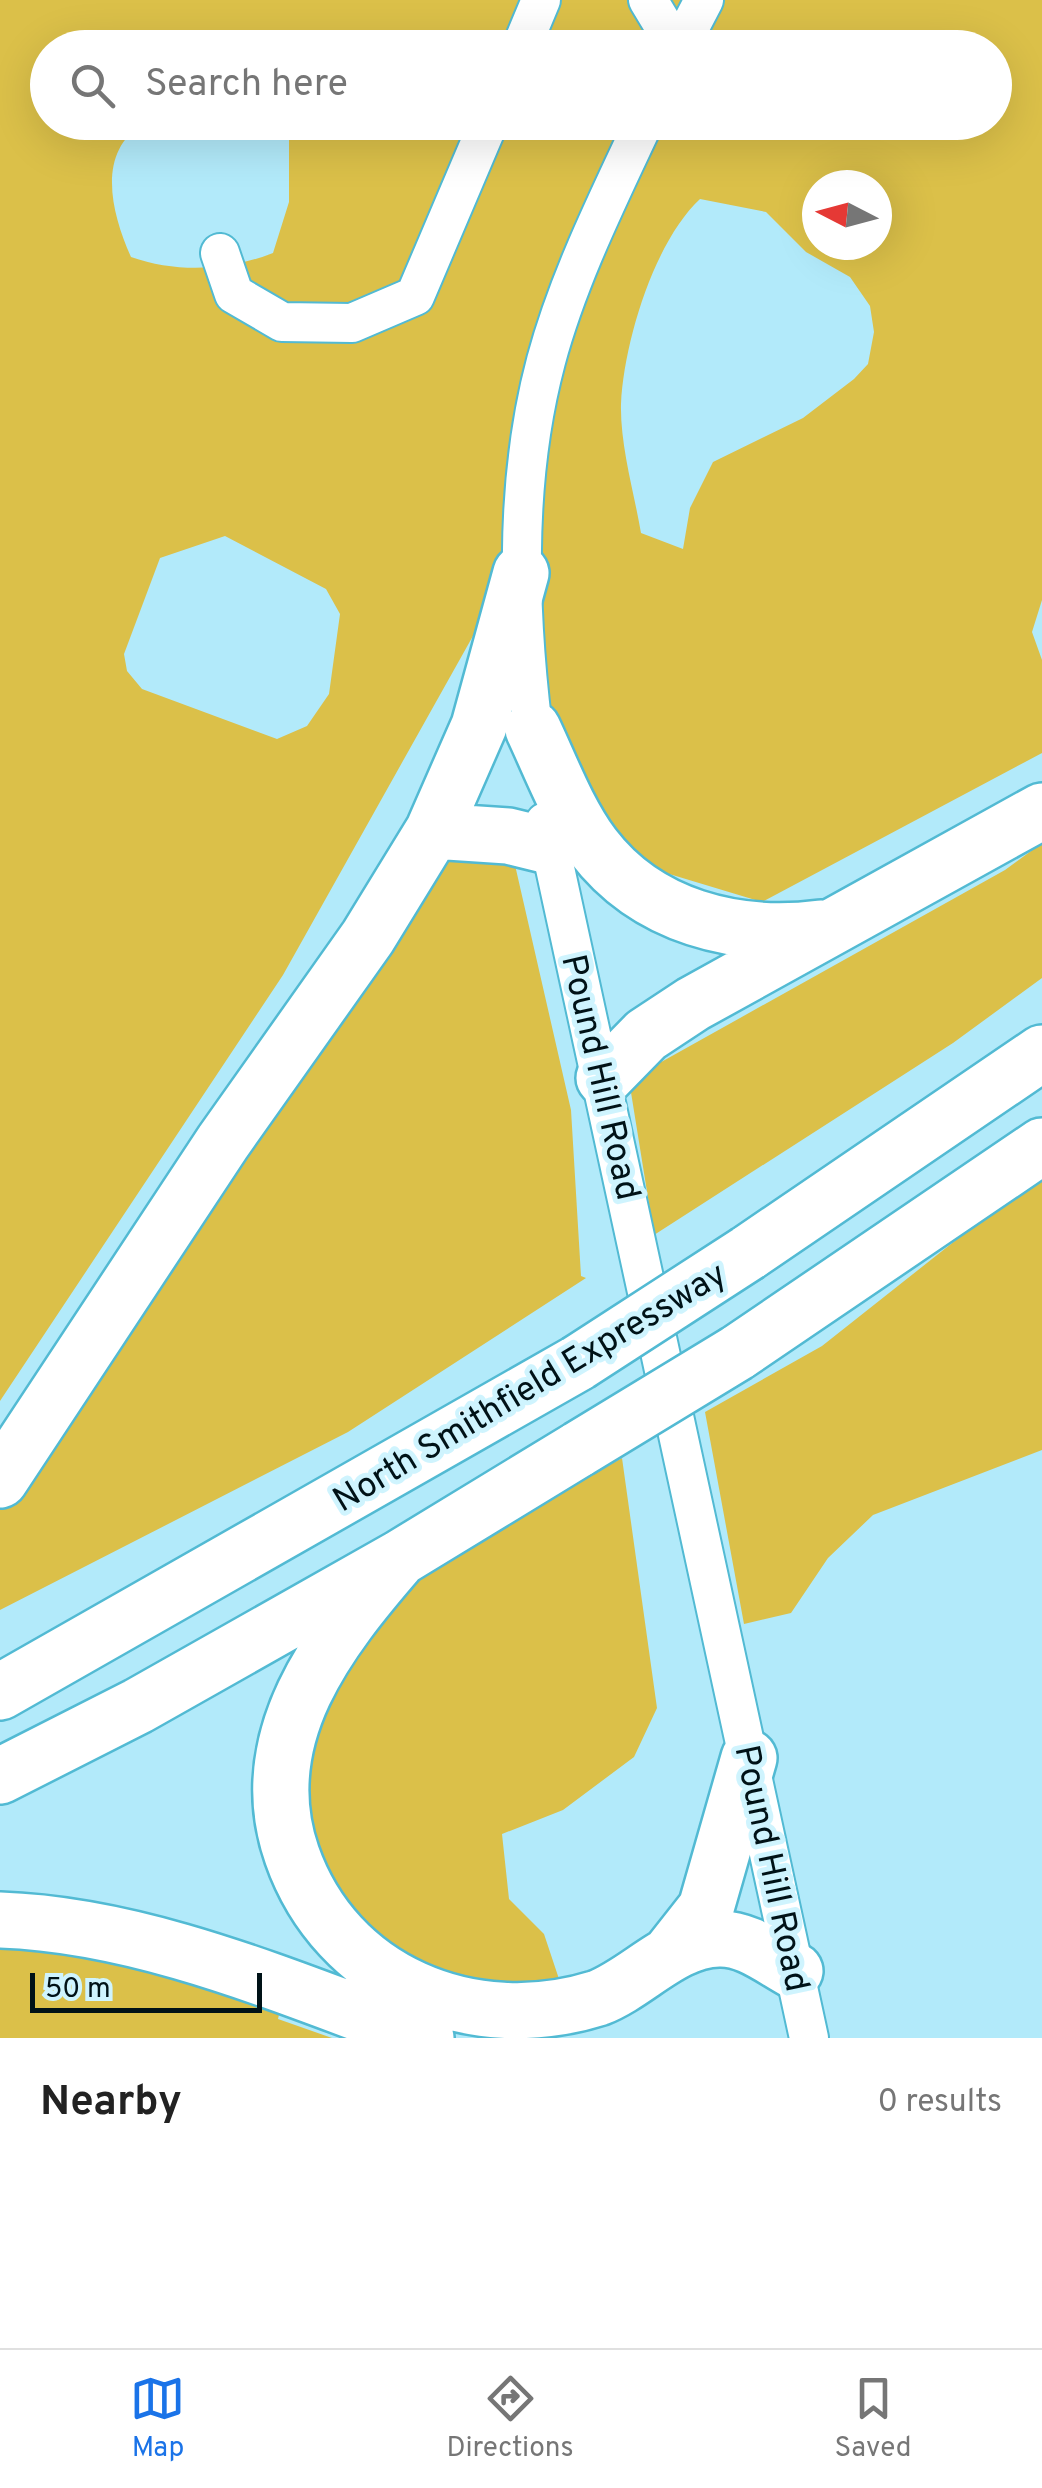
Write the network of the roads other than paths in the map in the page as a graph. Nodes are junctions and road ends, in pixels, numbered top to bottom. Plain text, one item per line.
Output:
1 (541, 0) edge
2 (648, 0) edge
3 (704, 0) edge
4 (528, 30) edge
5 (667, 30) edge
6 (688, 30) edge
7 (481, 140) edge
8 (635, 140) edge
9 (220, 253) dead end
10 (522, 573) junction
11 (533, 728) junction
12 (1042, 810) edge
13 (433, 831) junction
14 (548, 846) junction
15 (834, 927) junction
16 (1042, 1053) edge
17 (604, 1078) junction
18 (1042, 1146) edge
19 (0, 1480) edge
20 (400, 1558) junction
21 (0, 1692) edge
22 (749, 1758) junction
23 (0, 1776) edge
24 (0, 1920) edge
25 (669, 1954) junction
26 (794, 1971) junction
27 (426, 2038) edge
28 (809, 2038) edge

1 - 4 street
2 - 5 street
3 - 6 street
7 - 9 street
8 - 10 street, Pound Hill Road
10 - 11 street, Pound Hill Road
10 - 13 highway
11 - 14 street, Pound Hill Road
11 - 15 highway
12 - 15 highway
13 - 14 highway
13 - 19 highway
14 - 17 street, Pound Hill Road
15 - 17 highway
16 - 21 highway, North Smithfield Expressway, bridge
17 - 22 street, Pound Hill Road
18 - 20 highway, bridge
20 - 23 highway
20 - 25 highway
22 - 25 highway
22 - 26 street, Pound Hill Road
24 - 27 highway
25 - 26 highway
26 - 28 street, Pound Hill Road

